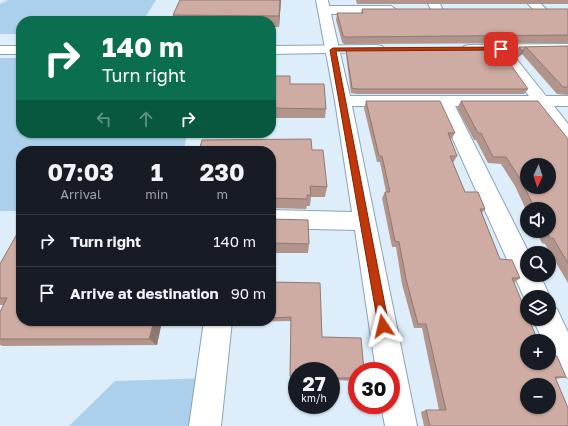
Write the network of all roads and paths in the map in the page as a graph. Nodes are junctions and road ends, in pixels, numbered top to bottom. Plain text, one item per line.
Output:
1 (323, 5) edge
2 (528, 5) edge
3 (438, 7) edge
4 (400, 10) edge
5 (422, 10) edge
6 (555, 10) edge
7 (568, 48) edge
8 (394, 49) edge
9 (455, 49) edge
10 (501, 49) junction
11 (0, 50) edge
12 (16, 50) edge
13 (276, 50) edge
14 (333, 50) junction
15 (343, 101) junction
16 (444, 101) junction
17 (540, 101) junction
18 (568, 101) edge
19 (568, 136) edge
20 (276, 219) edge
21 (364, 220) junction
22 (534, 290) edge
23 (217, 326) edge
24 (550, 326) edge
25 (389, 362) edge
26 (568, 363) edge
27 (399, 414) edge
28 (205, 426) edge
29 (401, 426) edge

1 - 4 street
1 - 14 street
2 - 6 street
3 - 5 street
7 - 10 street
8 - 14 street
9 - 10 street
10 - 17 street
11 - 12 street
13 - 14 street
14 - 15 street
15 - 16 street
15 - 21 street
16 - 17 street
16 - 22 street
17 - 18 street
17 - 19 street
20 - 21 street
21 - 25 street
23 - 28 street
24 - 26 street
27 - 29 street

